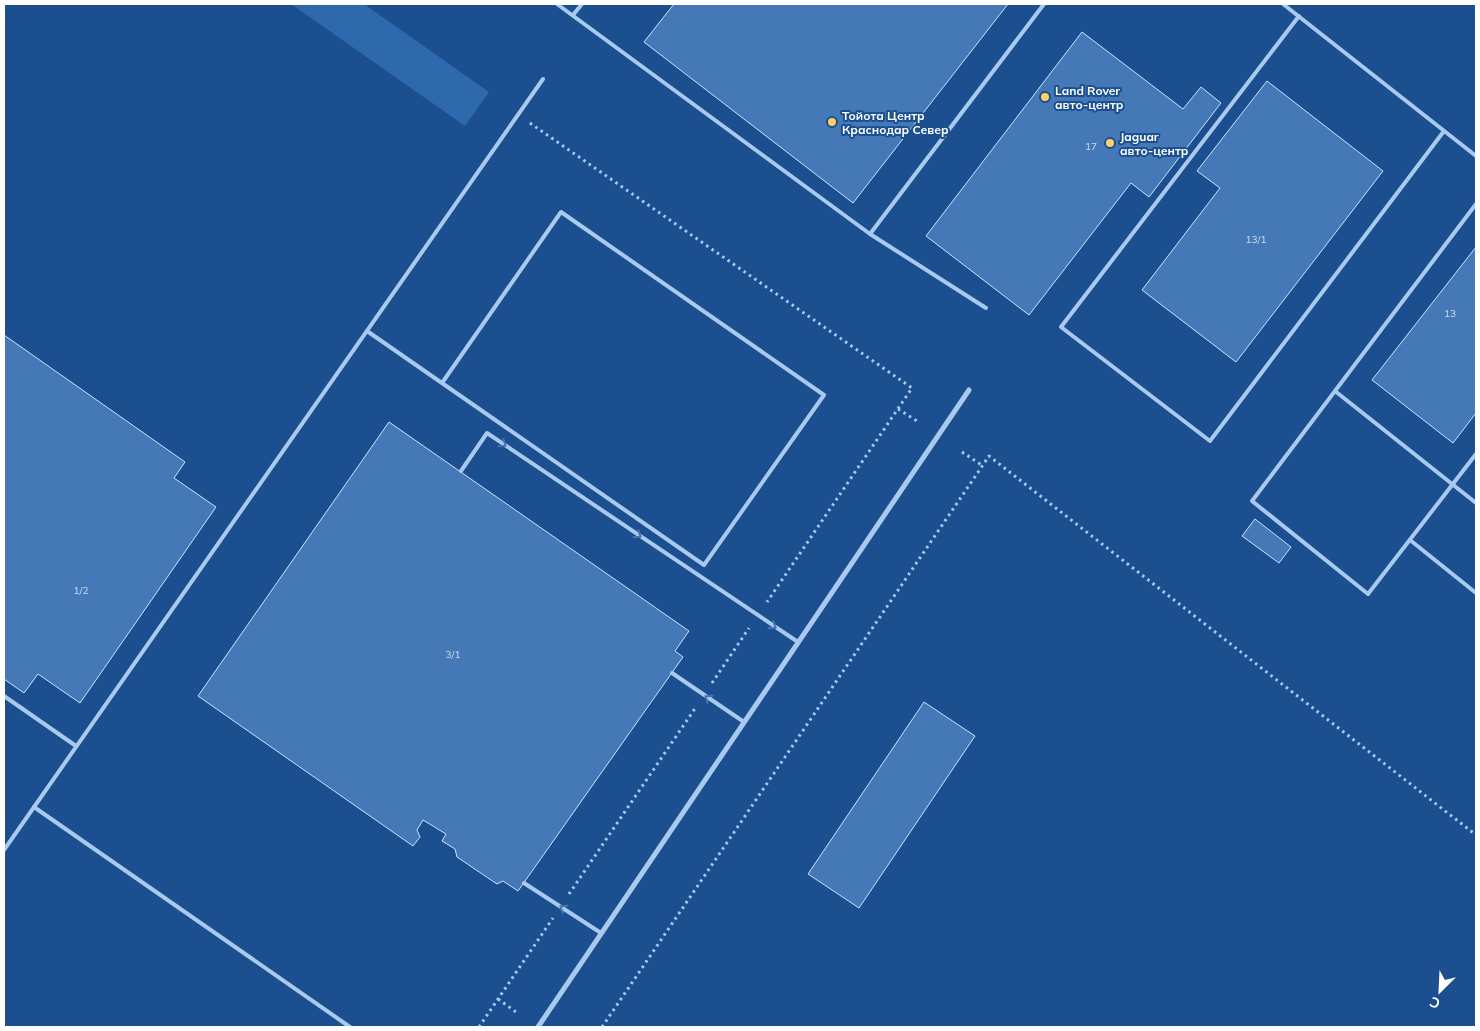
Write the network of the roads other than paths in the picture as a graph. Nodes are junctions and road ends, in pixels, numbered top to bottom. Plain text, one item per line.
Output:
1 (557, 4) edge
2 (582, 4) edge
3 (1044, 4) edge
4 (1283, 4) edge
5 (573, 16) junction
6 (1299, 16) junction
7 (544, 79) dead end
8 (1444, 131) junction
9 (1476, 156) edge
10 (1476, 204) edge
11 (870, 234) junction
12 (986, 308) dead end
13 (367, 331) junction
14 (442, 383) junction
15 (969, 390) dead end
16 (1335, 391) junction
17 (1476, 454) edge
18 (461, 471) dead end
19 (1453, 484) junction
20 (1476, 503) edge
21 (1410, 540) junction
22 (1476, 593) edge
23 (798, 642) junction
24 (672, 673) dead end
25 (4, 696) edge
26 (744, 722) junction
27 (76, 746) junction
28 (34, 806) junction
29 (4, 848) edge
30 (524, 883) dead end
31 (601, 933) junction
32 (350, 1027) edge
33 (538, 1027) edge

1 - 5 lane
2 - 5 lane
3 - 11 lane
4 - 6 lane
5 - 11 lane
6 - 8 lane
6 - 8 lane
7 - 13 lane
8 - 9 lane
10 - 16 lane
11 - 12 lane
13 - 14 lane
13 - 27 lane
14 - 14 lane
15 - 23 street
16 - 19 lane
16 - 21 lane
17 - 19 lane
18 -> 23 lane
19 - 20 lane
19 - 21 lane
21 - 22 lane
23 - 26 street
26 -> 24 lane
25 - 27 lane
26 - 31 street
27 - 28 lane
28 - 29 lane
28 - 32 lane
31 -> 30 lane
31 - 33 street

